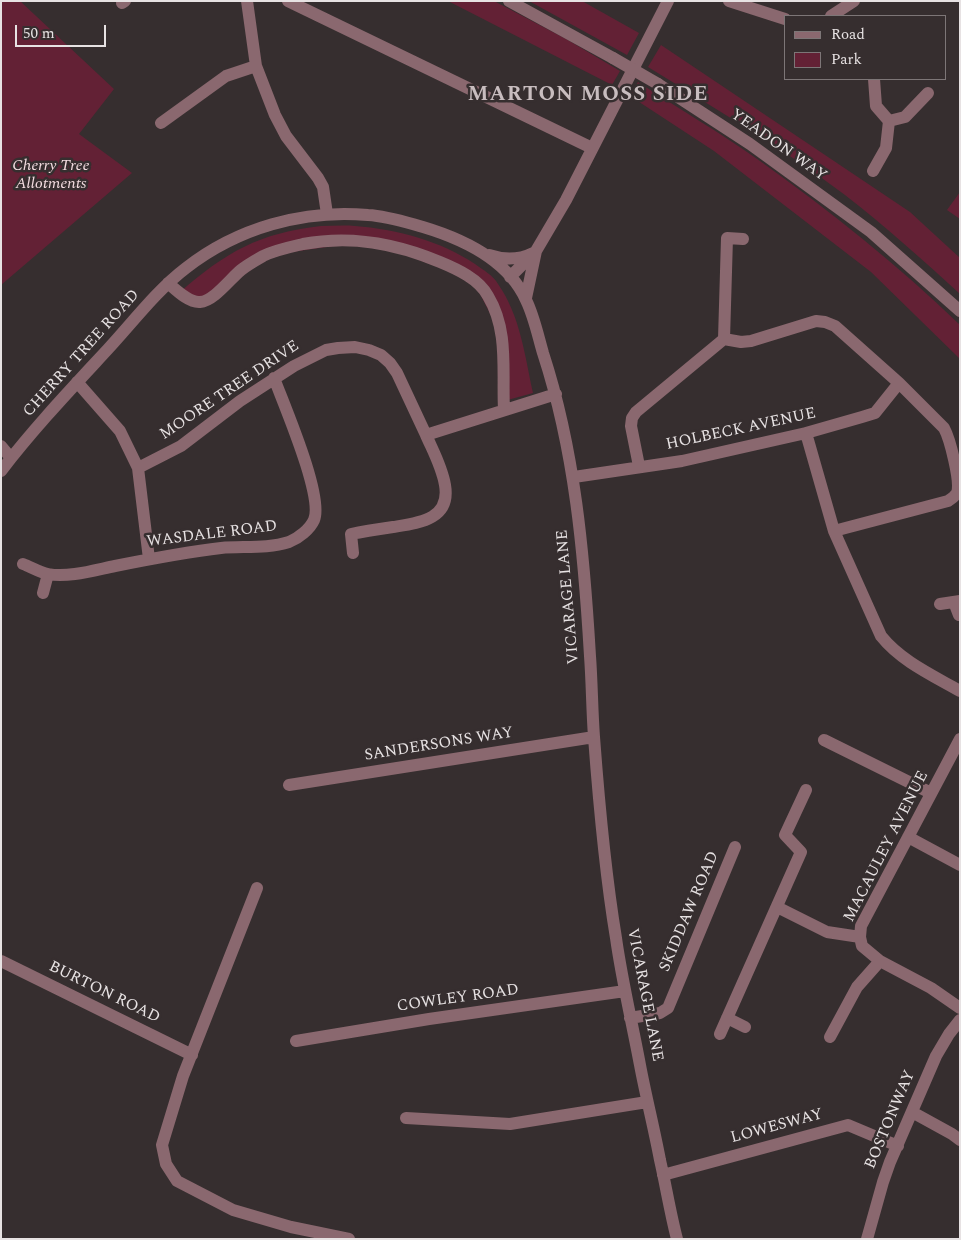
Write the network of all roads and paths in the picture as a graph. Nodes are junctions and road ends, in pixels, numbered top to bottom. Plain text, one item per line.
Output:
1 (247, 1) edge
2 (288, 1) edge
3 (509, 1) edge
4 (668, 1) edge
5 (729, 1) edge
6 (851, 8) edge
7 (834, 15) edge
8 (784, 19) edge
9 (256, 66) junction
10 (874, 80) edge
11 (928, 93) dead end
12 (889, 121) junction
13 (161, 123) dead end
14 (592, 148) junction
15 (873, 171) dead end
16 (327, 214) junction
17 (743, 239) dead end
18 (536, 251) junction
19 (484, 254) junction
20 (510, 277) junction
21 (168, 283) junction
22 (526, 298) junction
23 (960, 310) edge
24 (724, 339) junction
25 (274, 378) junction
26 (77, 382) junction
27 (899, 383) junction
28 (556, 394) junction
29 (504, 410) junction
30 (806, 433) junction
31 (426, 435) junction
32 (1, 446) edge
33 (11, 458) junction
34 (639, 466) junction
35 (138, 468) junction
36 (1, 471) edge
37 (574, 477) junction
38 (834, 530) junction
39 (353, 553) dead end
40 (149, 559) junction
41 (23, 564) dead end
42 (48, 574) junction
43 (43, 593) dead end
44 (957, 601) edge
45 (940, 604) dead end
46 (958, 615) dead end
47 (960, 691) edge
48 (594, 737) junction
49 (960, 739) edge
50 (824, 740) dead end
51 (289, 785) dead end
52 (806, 790) dead end
53 (931, 793) junction
54 (908, 838) junction
55 (735, 847) dead end
56 (960, 865) edge
57 (257, 888) dead end
58 (777, 907) junction
59 (860, 937) junction
60 (1, 961) edge
61 (880, 961) junction
62 (625, 991) junction
63 (960, 1008) edge
64 (630, 1018) junction
65 (727, 1018) junction
66 (960, 1020) edge
67 (745, 1027) dead end
68 (720, 1034) dead end
69 (830, 1037) dead end
70 (296, 1041) dead end
71 (192, 1055) junction
72 (647, 1102) junction
73 (912, 1112) junction
74 (406, 1118) dead end
75 (960, 1140) edge
76 (898, 1146) junction
77 (663, 1174) junction
78 (290, 1233) edge
79 (349, 1239) edge
80 (677, 1239) edge
81 (867, 1239) edge

1 - 9 street
2 - 14 street
3 - 23 street, YEADON WAY, bridge
4 - 14 street
5 - 8 street
6 - 7 street
9 - 13 street
9 - 16 street
10 - 12 street
11 - 12 street
12 - 15 street
14 - 18 street
16 - 19 street, CHERRY TREE ROAD
16 - 21 street, CHERRY TREE ROAD
17 - 24 street
18 - 19 street
18 - 20 street
18 - 22 street
19 - 20 street, CHERRY TREE ROAD
20 - 22 street, VICARAGE LANE
21 - 26 street, CHERRY TREE ROAD
21 - 29 street
22 - 28 street, VICARAGE LANE
24 - 27 street
24 - 34 street
25 - 31 street, MOORE TREE DRIVE
25 - 35 street, MOORE TREE DRIVE
25 - 40 street, WASDALE ROAD
26 - 33 street, CHERRY TREE ROAD
26 - 35 street
27 - 30 street, HOLBECK AVENUE
27 - 38 street
28 - 29 street
28 - 37 street, VICARAGE LANE
29 - 31 street
30 - 34 street, HOLBECK AVENUE
30 - 38 street
31 - 39 street, MOORE TREE DRIVE
32 - 33 street
33 - 36 street, CHERRY TREE ROAD
34 - 37 street, HOLBECK AVENUE
35 - 40 street
37 - 48 street, VICARAGE LANE
38 - 47 street
40 - 42 street, WASDALE ROAD
41 - 42 street, WASDALE ROAD
42 - 43 street
44 - 45 street
44 - 46 street
48 - 51 street, SANDERSONS WAY
48 - 62 street, VICARAGE LANE
49 - 53 street, MACAULEY AVENUE
50 - 53 street
52 - 58 street
53 - 54 street, MACAULEY AVENUE
54 - 56 street
54 - 59 street, MACAULEY AVENUE
55 - 64 street, SKIDDAW ROAD
57 - 71 street
58 - 59 street
58 - 65 street
59 - 61 street, MACAULEY AVENUE
60 - 71 street, BURTON ROAD
61 - 63 street, MACAULEY AVENUE
61 - 69 street
62 - 64 street, VICARAGE LANE
62 - 70 street, COWLEY ROAD
64 - 72 street, VICARAGE LANE
65 - 67 street
65 - 68 street
66 - 73 street, BOSTONWAY
71 - 78 street
72 - 74 street
72 - 77 street, VICARAGE LANE
73 - 75 street
73 - 76 street, BOSTONWAY
76 - 77 street, LOWESWAY
76 - 81 street, BOSTONWAY
77 - 80 street, VICARAGE LANE
78 - 79 street

